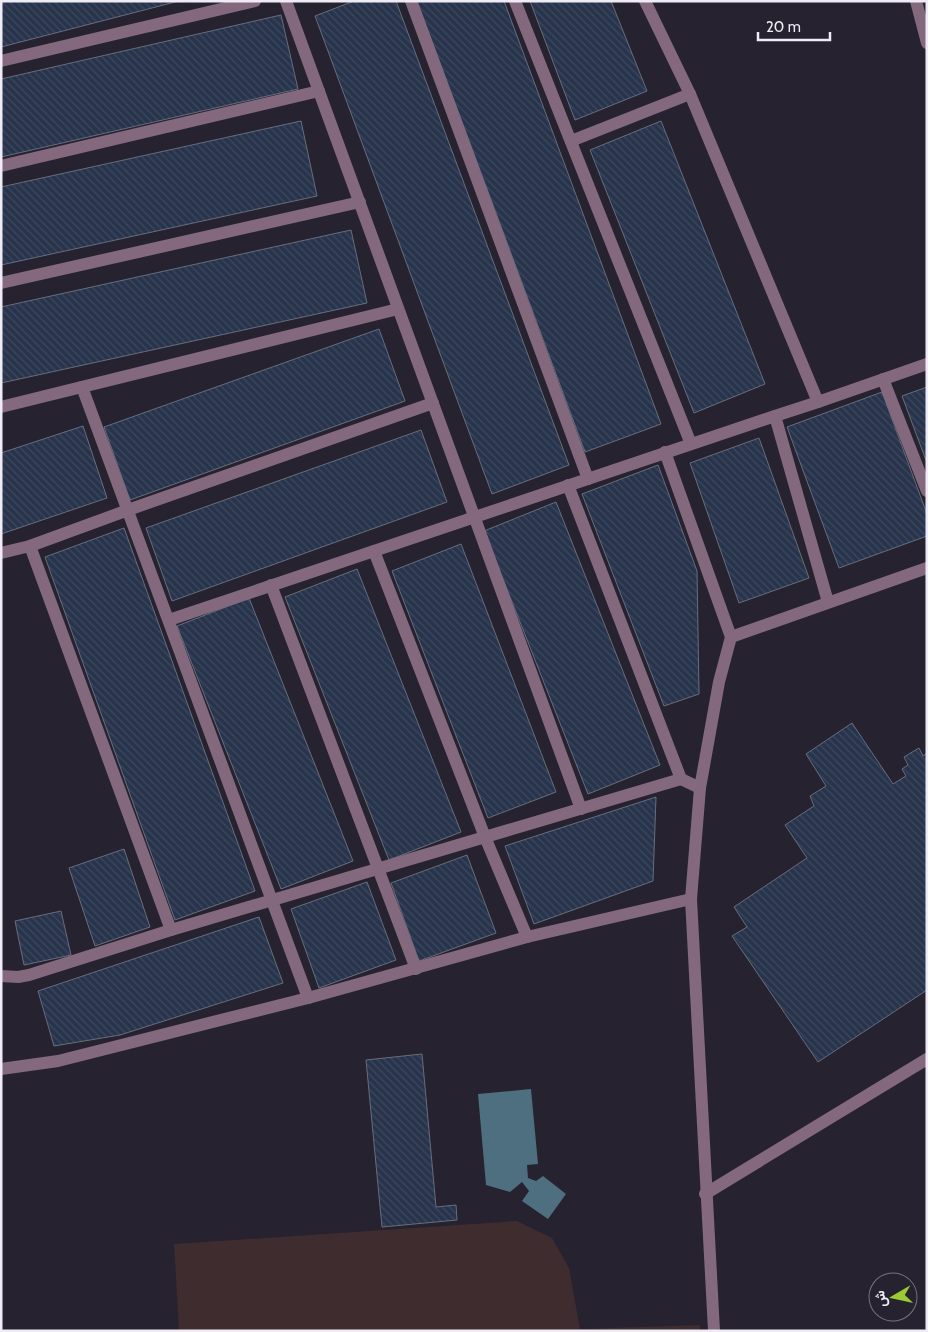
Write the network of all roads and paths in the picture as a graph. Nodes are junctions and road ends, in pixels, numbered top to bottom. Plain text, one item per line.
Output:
1 (255, 1) edge
2 (286, 1) edge
3 (411, 1) edge
4 (515, 1) edge
5 (645, 1) edge
6 (916, 1) edge
7 (925, 30) edge
8 (927, 43) edge
9 (1, 61) edge
10 (319, 91) junction
11 (690, 94) junction
12 (571, 141) junction
13 (1, 166) edge
14 (360, 202) junction
15 (1, 283) edge
16 (398, 308) junction
17 (927, 364) edge
18 (883, 379) junction
19 (82, 387) junction
20 (818, 402) junction
21 (433, 403) junction
22 (1, 407) edge
23 (775, 416) junction
24 (691, 444) junction
25 (665, 452) junction
26 (588, 479) junction
27 (568, 485) junction
28 (927, 491) edge
29 (128, 510) junction
30 (476, 517) junction
31 (30, 546) junction
32 (374, 551) junction
33 (1, 553) edge
34 (927, 568) edge
35 (271, 586) junction
36 (828, 602) junction
37 (169, 620) junction
38 (731, 637) junction
39 (682, 779) junction
40 (700, 788) junction
41 (581, 809) junction
42 (485, 837) junction
43 (380, 868) junction
44 (691, 899) junction
45 (272, 900) junction
46 (170, 930) junction
47 (526, 937) junction
48 (416, 969) junction
49 (1, 976) edge
50 (308, 998) junction
51 (927, 1059) edge
52 (1, 1069) edge
53 (706, 1194) junction
54 (714, 1331) edge

1 - 9 street
2 - 10 street
3 - 26 street
4 - 12 street
5 - 11 street
6 - 7 street
7 - 8 street
10 - 13 street
10 - 14 street
11 - 12 street
11 - 20 street
12 - 24 street
14 - 15 street
14 - 16 street
16 - 19 street
16 - 21 street
17 - 18 street
18 - 20 street
18 - 28 street
19 - 22 street
19 - 29 street
20 - 23 street
21 - 29 street
21 - 30 street
23 - 24 street
23 - 36 street
24 - 25 street
25 - 26 street
25 - 38 street
26 - 27 street
27 - 30 street
27 - 39 street
29 - 31 street
29 - 37 street
30 - 32 street
30 - 41 street
31 - 33 street
31 - 46 street
32 - 35 street
32 - 42 street
34 - 36 street
35 - 37 street
35 - 43 street
36 - 38 street
37 - 45 street
38 - 40 street
39 - 40 street
39 - 41 street
40 - 44 street
41 - 42 street
42 - 43 street
42 - 47 street
43 - 45 street
43 - 48 street
44 - 47 street
44 - 53 street
45 - 46 street
45 - 50 street
46 - 49 street
47 - 48 street
48 - 50 street
50 - 52 street
51 - 53 street
53 - 54 street

